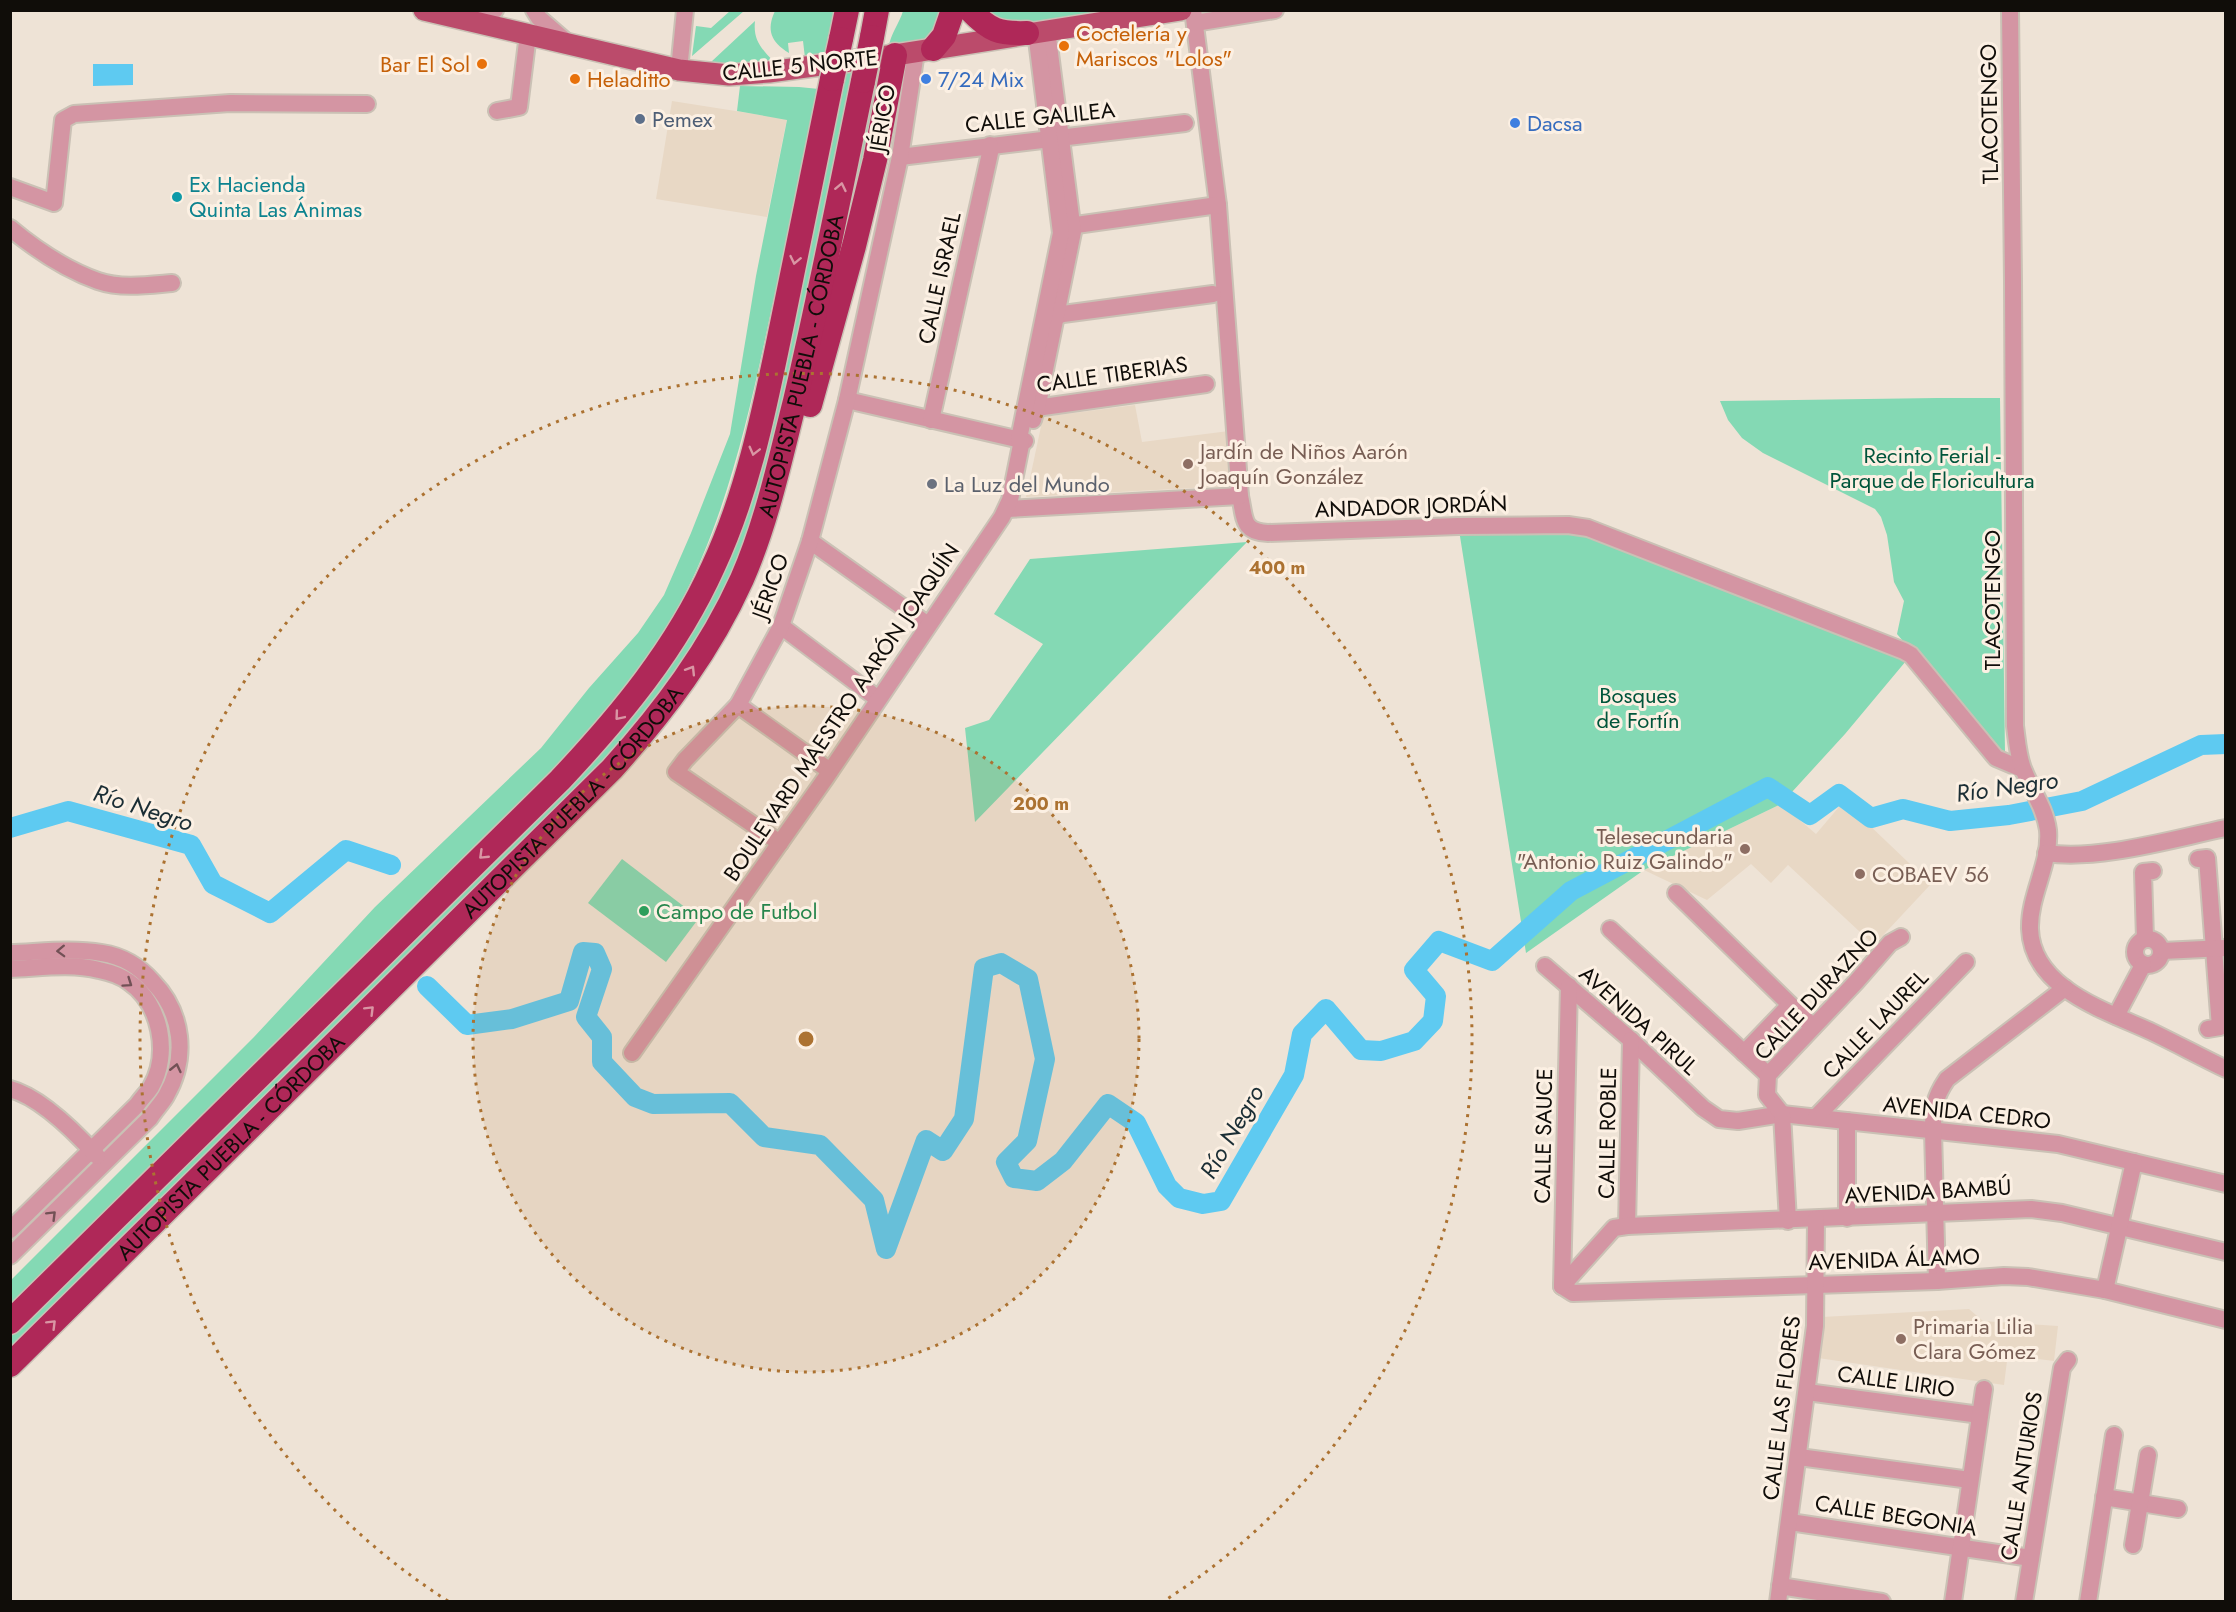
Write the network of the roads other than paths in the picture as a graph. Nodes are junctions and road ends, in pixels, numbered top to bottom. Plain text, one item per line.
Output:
1 (424, 10) edge
2 (495, 10) edge
3 (534, 10) edge
4 (685, 10) edge
5 (847, 10) edge
6 (877, 10) edge
7 (952, 10) edge
8 (970, 10) edge
9 (1275, 10) edge
10 (2010, 10) edge
11 (1190, 15) edge
12 (469, 21) junction
13 (1037, 32) junction
14 (528, 34) junction
15 (569, 44) junction
16 (915, 52) junction
17 (679, 70) junction
18 (368, 104) dead end
19 (497, 111) dead end
20 (1185, 123) dead end
21 (1055, 139) junction
22 (990, 145) junction
23 (900, 157) junction
24 (10, 188) edge
25 (1218, 205) junction
26 (1067, 226) junction
27 (10, 228) edge
28 (172, 283) dead end
29 (1213, 294) dead end
30 (1050, 318) junction
31 (1206, 384) dead end
32 (847, 400) junction
33 (1031, 409) junction
34 (931, 420) junction
35 (1022, 442) junction
36 (1240, 495) junction
37 (1006, 509) junction
38 (760, 532) junction
39 (810, 541) junction
40 (928, 625) junction
41 (781, 626) junction
42 (878, 699) junction
43 (738, 705) junction
44 (2022, 769) junction
45 (830, 771) junction
46 (2226, 828) edge
47 (780, 843) junction
48 (2046, 853) junction
49 (2198, 859) dead end
50 (2153, 871) dead end
51 (1676, 892) dead end
52 (1610, 929) dead end
53 (1901, 937) dead end
54 (2145, 939) junction
55 (2221, 948) edge
56 (2162, 951) junction
57 (10, 953) edge
58 (1966, 962) dead end
59 (2143, 965) junction
60 (1545, 966) dead end
61 (10, 969) edge
62 (1569, 987) junction
63 (2065, 988) junction
64 (1790, 1005) junction
65 (2116, 1016) junction
66 (1813, 1027) junction
67 (2208, 1029) dead end
68 (1631, 1040) junction
69 (632, 1053) dead end
70 (1744, 1053) junction
71 (2226, 1070) edge
72 (1768, 1075) junction
73 (10, 1089) edge
74 (1703, 1108) joint
75 (1782, 1114) junction
76 (1816, 1117) junction
77 (1847, 1121) junction
78 (1933, 1131) junction
79 (91, 1149) junction
80 (2134, 1162) junction
81 (104, 1163) junction
82 (2226, 1184) edge
83 (1935, 1212) junction
84 (1847, 1218) junction
85 (1816, 1219) junction
86 (1788, 1221) junction
87 (1628, 1226) junction
88 (2119, 1226) junction
89 (10, 1230) edge
90 (2226, 1252) edge
91 (10, 1256) edge
92 (1937, 1281) junction
93 (1816, 1284) junction
94 (1563, 1286) junction
95 (2104, 1290) junction
96 (2226, 1320) edge
97 (10, 1322) edge
98 (2068, 1360) dead end
99 (10, 1365) edge
100 (1984, 1389) dead end
101 (1807, 1392) junction
102 (1980, 1415) junction
103 (2114, 1435) dead end
104 (2148, 1455) dead end
105 (1799, 1457) junction
106 (1971, 1480) junction
107 (2104, 1497) junction
108 (2140, 1503) junction
109 (2178, 1509) dead end
110 (1790, 1522) junction
111 (2133, 1545) dead end
112 (1960, 1548) junction
113 (2031, 1558) junction
114 (1779, 1594) edge
115 (1882, 1602) edge
116 (1953, 1602) edge
117 (2024, 1602) edge
118 (2088, 1602) edge

1 - 12 main road, CALLE 5 NORTE
2 - 12 street
3 - 15 street
4 - 17 street
5 -> 97 highway, AUTOPISTA PUEBLA - CÓRDOBA, bridge
38 -> 6 highway, AUTOPISTA PUEBLA - CÓRDOBA, bridge
7 - 16 highway
8 - 13 highway
9 - 11 street
10 - 44 street, TLACOTENGO
11 - 13 main road, CALLE 5 NORTE
11 - 25 street, ANDADOR JORDÁN
12 - 14 main road, CALLE 5 NORTE
13 - 16 main road, CALLE 5 NORTE
13 - 21 street, BOULEVARD MAESTRO AARÓN JOAQUÍN
14 - 15 main road, CALLE 5 NORTE
14 - 19 street
15 - 17 main road, CALLE 5 NORTE
16 - 17 main road, CALLE 5 NORTE
16 - 23 street, JÉRICO
16 - 38 highway
18 - 24 street
20 - 21 street, CALLE GALILEA
21 - 22 street, CALLE GALILEA
21 - 26 street, BOULEVARD MAESTRO AARÓN JOAQUÍN
22 - 23 street, CALLE GALILEA
22 - 34 street, CALLE ISRAEL
23 - 32 street, JÉRICO
25 - 26 street
25 - 36 street, ANDADOR JORDÁN
26 - 30 street, BOULEVARD MAESTRO AARÓN JOAQUÍN
27 - 28 street
29 - 30 street
30 - 33 street, BOULEVARD MAESTRO AARÓN JOAQUÍN
31 - 33 street, CALLE TIBERIAS
32 - 34 street
32 - 39 street, JÉRICO
33 - 35 street, BOULEVARD MAESTRO AARÓN JOAQUÍN
34 - 35 street
35 - 37 street, BOULEVARD MAESTRO AARÓN JOAQUÍN
36 - 37 street
36 - 44 street, ANDADOR JORDÁN
37 - 40 street, BOULEVARD MAESTRO AARÓN JOAQUÍN
99 -> 38 highway, AUTOPISTA PUEBLA - CÓRDOBA
39 - 40 street
39 - 41 street, JÉRICO
40 - 42 street, BOULEVARD MAESTRO AARÓN JOAQUÍN
41 - 42 street
41 - 43 street, JÉRICO
42 - 45 street, BOULEVARD MAESTRO AARÓN JOAQUÍN
43 - 45 street
43 - 47 street, JÉRICO
44 - 48 street, TLACOTENGO
45 - 47 street, BOULEVARD MAESTRO AARÓN JOAQUÍN
46 - 48 street
47 - 69 street, BOULEVARD MAESTRO AARÓN JOAQUÍN
48 - 63 street, TLACOTENGO
49 - 55 street
50 - 54 street
51 - 64 street
52 - 70 street
53 - 66 street, CALLE DURAZNO
54 - 56 street
54 - 59 street
55 - 56 street
55 - 67 street
56 - 59 street
81 -> 57 street
58 - 76 street, CALLE LAUREL
59 - 65 street
60 - 62 street, AVENIDA PIRUL
61 -> 79 street
62 - 68 street, AVENIDA PIRUL
62 - 94 street, CALLE SAUCE
63 - 65 street, TLACOTENGO
63 - 78 street
64 - 66 street
64 - 70 street
65 - 71 street, TLACOTENGO
66 - 72 street, CALLE DURAZNO
68 - 74 street, AVENIDA PIRUL
68 - 87 street, CALLE ROBLE
70 - 72 street
72 - 75 street, CALLE DURAZNO
73 - 79 street
74 - 75 street, AVENIDA CEDRO
75 - 76 street, AVENIDA CEDRO
75 - 86 street
76 - 77 street, AVENIDA CEDRO
77 - 78 street, AVENIDA CEDRO
77 - 84 street
78 - 80 street, AVENIDA CEDRO
78 - 83 street
79 - 81 street
79 - 89 street
80 - 82 street, AVENIDA CEDRO
80 - 88 street
91 -> 81 street
83 - 84 street, AVENIDA BAMBÚ
83 - 88 street, AVENIDA BAMBÚ
83 - 92 street
84 - 85 street, AVENIDA BAMBÚ
85 - 86 street, AVENIDA BAMBÚ
85 - 93 street, CALLE LAS FLORES
86 - 87 street, AVENIDA BAMBÚ
87 - 94 street
88 - 90 street, AVENIDA BAMBÚ
88 - 95 street
92 - 93 street, AVENIDA ÁLAMO
92 - 95 street, AVENIDA ÁLAMO
93 - 94 street, AVENIDA ÁLAMO
93 - 101 street, CALLE LAS FLORES
95 - 96 street, AVENIDA ÁLAMO
98 - 113 street, CALLE ANTURIOS
100 - 102 street
101 - 102 street, CALLE LIRIO
101 - 105 street, CALLE LAS FLORES
102 - 106 street
103 - 107 street
104 - 108 street
105 - 106 street
105 - 110 street, CALLE LAS FLORES
106 - 112 street
107 - 108 street
107 - 118 street
108 - 109 street
108 - 111 street
110 - 112 street, CALLE BEGONIA
110 - 114 street, CALLE LAS FLORES
112 - 113 street, CALLE BEGONIA
112 - 116 street
113 - 117 street, CALLE ANTURIOS
114 - 115 street

